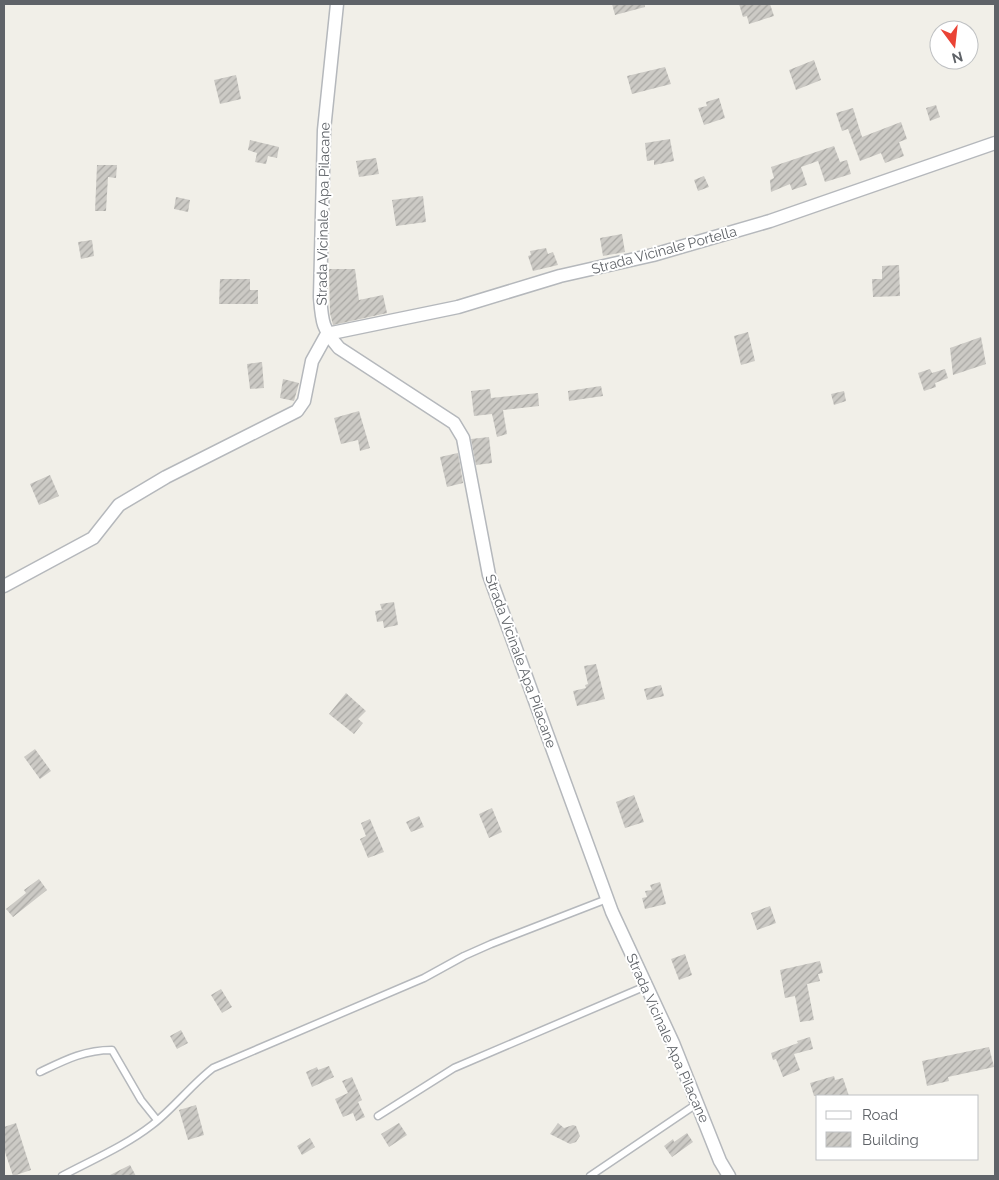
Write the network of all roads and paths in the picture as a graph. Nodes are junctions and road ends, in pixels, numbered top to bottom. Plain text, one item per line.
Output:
1 (337, 4) edge
2 (995, 143) edge
3 (327, 334) junction
4 (4, 586) edge
5 (607, 899) junction
6 (646, 986) junction
7 (40, 1072) dead end
8 (698, 1103) junction
9 (378, 1116) dead end
10 (158, 1120) junction
11 (62, 1176) edge
12 (590, 1176) edge
13 (729, 1176) edge

1 - 3 street, Strada Vicinale Apa Pilacane
2 - 3 street, Strada Vicinale Portella
3 - 4 street
3 - 5 street, Strada Vicinale Apa Pilacane
5 - 6 street, Strada Vicinale Apa Pilacane
5 - 10 lane
6 - 8 street, Strada Vicinale Apa Pilacane
6 - 9 lane
7 - 10 lane
8 - 12 lane
8 - 13 street, Strada Vicinale Apa Pilacane
10 - 11 lane

